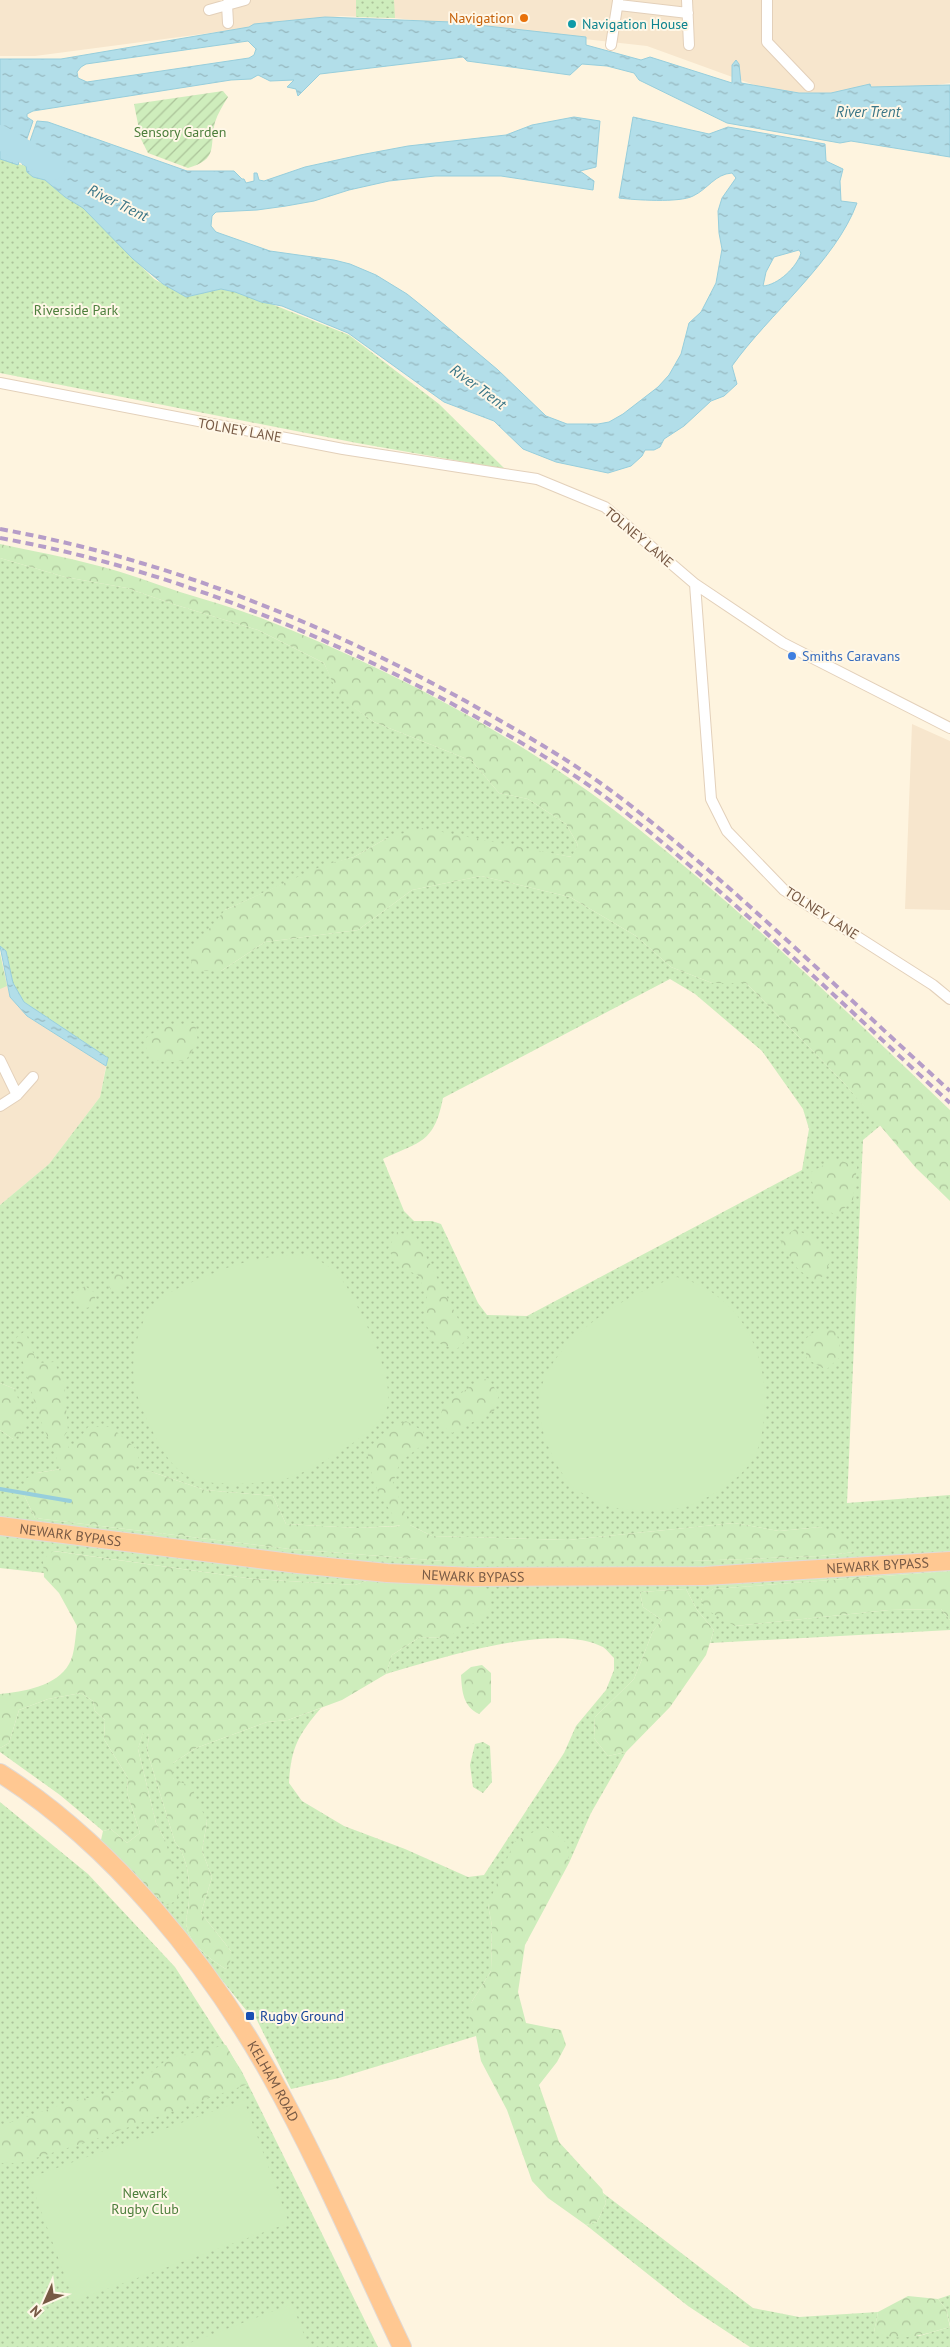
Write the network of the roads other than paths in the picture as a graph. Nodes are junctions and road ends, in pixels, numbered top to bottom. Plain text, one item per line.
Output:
1 (245, 0) edge
2 (688, 0) edge
3 (767, 0) edge
4 (619, 3) edge
5 (227, 4) junction
6 (209, 10) dead end
7 (688, 12) junction
8 (228, 23) dead end
9 (689, 45) dead end
10 (611, 46) dead end
11 (809, 86) dead end
12 (0, 383) edge
13 (695, 584) junction
14 (950, 728) edge
15 (950, 999) edge
16 (0, 1060) edge
17 (32, 1077) dead end
18 (17, 1094) junction
19 (0, 1106) edge
20 (0, 1526) edge
21 (950, 1561) edge
22 (0, 1773) edge
23 (402, 2347) edge

1 - 5 street
2 - 7 street
3 - 11 street
4 - 7 street
4 - 10 street
5 - 6 street
5 - 8 street
7 - 9 street
12 - 13 street, TOLNEY LANE
13 - 14 street
13 - 15 street, TOLNEY LANE
16 - 18 street
17 - 18 street
18 - 19 street
20 - 21 highway, NEWARK BYPASS
22 - 23 highway, KELHAM ROAD

